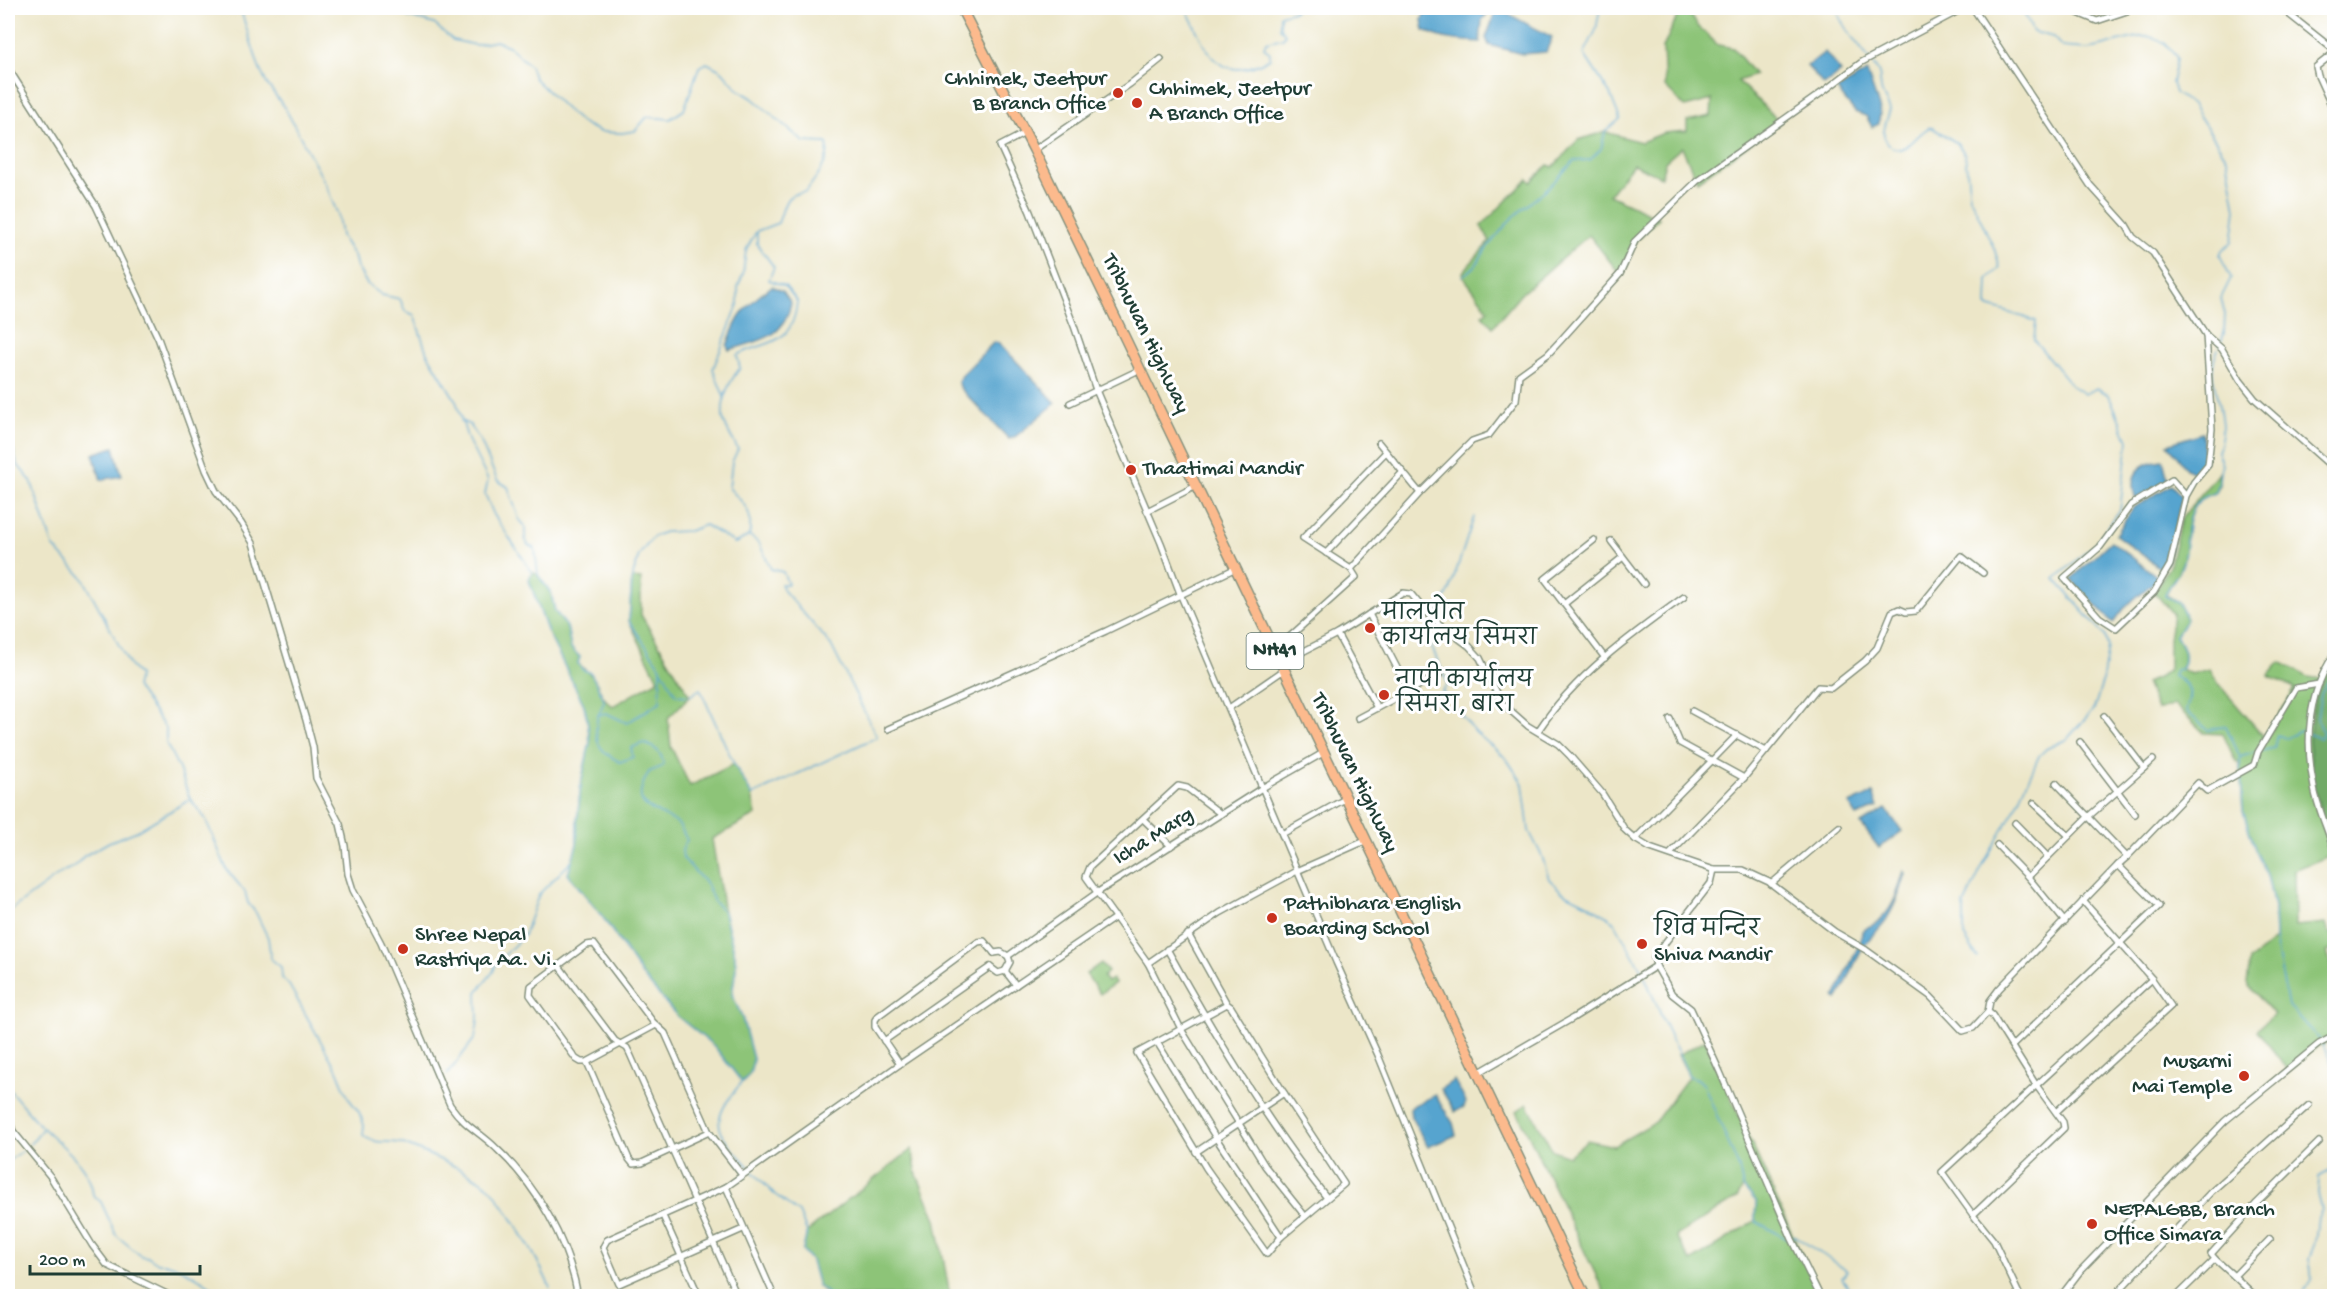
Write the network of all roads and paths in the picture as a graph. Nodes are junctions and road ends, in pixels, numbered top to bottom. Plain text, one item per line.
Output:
1 (961, 8) edge
2 (1964, 8) edge
3 (1973, 8) edge
4 (2066, 8) edge
5 (2136, 8) edge
6 (2281, 8) edge
7 (2334, 51) edge
8 (1161, 59) dead end
9 (8, 68) edge
10 (2334, 111) edge
11 (1025, 133) junction
12 (1034, 150) junction
13 (2206, 335) junction
14 (1139, 370) junction
15 (1096, 390) junction
16 (1070, 403) dead end
17 (1379, 443) dead end
18 (1386, 452) junction
19 (2334, 469) edge
20 (1403, 472) junction
21 (1196, 486) junction
22 (1420, 493) junction
23 (2186, 496) junction
24 (1147, 511) junction
25 (1594, 540) dead end
26 (1611, 541) dead end
27 (1326, 553) junction
28 (1623, 557) junction
29 (1234, 569) junction
30 (1351, 569) junction
31 (1983, 573) dead end
32 (1644, 584) dead end
33 (1181, 596) junction
34 (1684, 597) dead end
35 (1564, 604) junction
36 (1369, 614) junction
37 (1337, 634) junction
38 (1275, 650) junction
39 (2334, 655) edge
40 (1605, 658) junction
41 (1282, 667) junction
42 (1438, 675) dead end
43 (2319, 684) junction
44 (1409, 691) junction
45 (1229, 708) junction
46 (1377, 708) junction
47 (1692, 711) dead end
48 (2104, 716) dead end
49 (1358, 718) dead end
50 (1670, 719) dead end
51 (888, 729) dead end
52 (1538, 731) junction
53 (1737, 735) junction
54 (2080, 742) dead end
55 (1766, 751) junction
56 (1323, 753) junction
57 (1713, 760) junction
58 (2153, 760) dead end
59 (2144, 768) junction
60 (1744, 777) junction
61 (2056, 783) dead end
62 (1262, 788) junction
63 (2118, 791) junction
64 (1345, 799) junction
65 (2034, 803) dead end
66 (1221, 814) junction
67 (2135, 814) dead end
68 (2089, 816) junction
69 (1143, 819) junction
70 (2015, 823) dead end
71 (1839, 827) dead end
72 (1282, 834) junction
73 (2069, 836) junction
74 (1635, 839) junction
75 (1365, 841) junction
76 (1997, 845) dead end
77 (1171, 846) junction
78 (2334, 850) edge
79 (1670, 854) junction
80 (2049, 857) junction
81 (2127, 857) junction
82 (2118, 865) junction
83 (1714, 870) junction
84 (1297, 871) junction
85 (2028, 877) junction
86 (1772, 884) junction
87 (1098, 892) junction
88 (2083, 901) junction
89 (1116, 917) junction
90 (2065, 922) junction
91 (1188, 934) junction
92 (2119, 943) junction
93 (1167, 949) junction
94 (994, 953) junction
95 (1008, 956) junction
96 (1148, 963) junction
97 (559, 966) junction
98 (1656, 966) junction
99 (990, 967) junction
100 (1005, 971) junction
101 (2152, 979) junction
102 (1016, 985) junction
103 (1227, 1004) junction
104 (1988, 1012) junction
105 (1204, 1017) junction
106 (656, 1025) junction
107 (1181, 1029) junction
108 (2334, 1036) edge
109 (884, 1041) junction
110 (1157, 1042) junction
111 (622, 1045) junction
112 (2013, 1045) junction
113 (587, 1062) junction
114 (900, 1064) junction
115 (1478, 1073) junction
116 (2036, 1085) junction
117 (1284, 1093) junction
118 (2309, 1105) dead end
119 (1262, 1108) junction
120 (2056, 1112) junction
121 (8, 1116) edge
122 (1239, 1123) junction
123 (13, 1131) junction
124 (709, 1132) junction
125 (8, 1136) edge
126 (1216, 1138) junction
127 (2319, 1142) dead end
128 (671, 1149) junction
129 (1196, 1152) junction
130 (742, 1175) junction
131 (726, 1187) junction
132 (1327, 1198) junction
133 (695, 1202) junction
134 (1973, 1215) junction
135 (663, 1216) junction
136 (1305, 1216) junction
137 (743, 1229) junction
138 (1281, 1237) junction
139 (2270, 1239) dead end
140 (713, 1244) junction
141 (683, 1257) junction
142 (2215, 1259) junction
143 (2234, 1276) junction
144 (2252, 1295) edge
145 (171, 1296) edge
146 (578, 1296) edge
147 (699, 1296) edge
148 (737, 1296) edge
149 (774, 1296) edge
150 (1476, 1296) edge
151 (1585, 1296) edge
152 (1820, 1296) edge
153 (2020, 1296) edge
154 (2061, 1296) edge
155 (2114, 1296) edge
156 (2177, 1296) edge

1 - 11 highway, Tribhuvan Highway / NH41
2 - 22 street
3 - 13 street
4 - 5 street
6 - 7 street
7 - 10 street
8 - 12 street
9 - 146 street
11 - 12 highway, Tribhuvan Highway / NH41
11 - 15 street
12 - 14 highway, Tribhuvan Highway / NH41
13 - 19 street
13 - 23 street
14 - 15 street
14 - 21 highway, Tribhuvan Highway / NH41
15 - 16 street
15 - 24 street
17 - 18 street
18 - 20 street
18 - 27 street
20 - 22 street
20 - 27 street
21 - 24 street
21 - 29 highway, Tribhuvan Highway / NH41
22 - 30 street
23 - 23 street
24 - 33 street
25 - 35 street
26 - 28 street
27 - 30 street
28 - 32 street
28 - 35 street
29 - 33 street
29 - 38 highway, Tribhuvan Highway / NH41
30 - 38 street
31 - 55 street
33 - 45 street
33 - 51 street
34 - 40 street
35 - 40 street
36 - 37 street
36 - 44 street
36 - 52 street
37 - 41 street
37 - 46 street
38 - 41 highway, Tribhuvan Highway / NH41
39 - 43 street
40 - 52 street
41 - 45 street
41 - 56 highway, Tribhuvan Highway / NH41
42 - 44 street
43 - 78 street
43 - 81 street
44 - 46 street
45 - 62 street
46 - 49 street
47 - 53 street
48 - 59 street
50 - 57 street
52 - 74 street
53 - 55 street
53 - 57 street
54 - 63 street
55 - 60 street
56 - 62 street, Icha Marg
56 - 64 highway, Tribhuvan Highway / NH41
57 - 60 street
57 - 74 street
58 - 59 street
59 - 63 street
60 - 79 street
61 - 68 street
62 - 66 street, Icha Marg
62 - 72 street
63 - 67 street
63 - 68 street
64 - 72 street
64 - 75 highway, Tribhuvan Highway / NH41
65 - 73 street
66 - 69 street
66 - 77 street, Icha Marg
68 - 73 street
68 - 81 street
69 - 77 street
69 - 87 street
70 - 80 street
71 - 86 street
72 - 84 street
73 - 80 street
74 - 79 street
75 - 84 street
75 - 115 highway, Tribhuvan Highway / NH41
76 - 85 street
77 - 87 street, Icha Marg
79 - 83 street
80 - 85 street
81 - 82 street
82 - 88 street
82 - 92 street
83 - 86 street
83 - 98 street
84 - 91 street
84 - 150 street
85 - 90 street
86 - 104 street
87 - 89 street
87 - 95 street, Icha Marg
88 - 90 street
88 - 92 street
89 - 96 street
89 - 102 street
90 - 104 street
91 - 93 street
91 - 103 street
92 - 101 street
92 - 112 street
93 - 96 street
93 - 105 street
94 - 95 street
94 - 99 street
94 - 109 street
95 - 100 street
96 - 107 street
97 - 106 street
97 - 111 street
97 - 113 street
98 - 115 street
98 - 152 street
99 - 100 street
99 - 109 street
100 - 102 street
101 - 116 street
101 - 120 street
102 - 114 street
103 - 105 street
103 - 117 street
104 - 112 street
105 - 107 street
105 - 119 street
106 - 111 street
106 - 124 street
107 - 110 street
107 - 122 street
108 - 154 street
109 - 114 street
110 - 126 street
110 - 129 street
111 - 113 street
111 - 128 street
112 - 116 street
113 - 128 street
114 - 130 street
115 - 151 highway, Tribhuvan Highway / NH41
116 - 120 street
116 - 134 street
117 - 119 street
117 - 132 street
118 - 155 street
119 - 122 street
119 - 132 street
120 - 134 street
121 - 123 street
122 - 126 street
122 - 136 street
123 - 125 street
123 - 145 street
124 - 128 street
124 - 130 street
126 - 129 street
126 - 138 street
127 - 142 street
128 - 133 street
129 - 138 street
130 - 131 street
131 - 133 street
131 - 137 street
132 - 136 street
133 - 135 street
133 - 140 street
134 - 153 street
135 - 141 street
135 - 141 street
136 - 138 street
137 - 140 street
137 - 149 street
139 - 143 street
140 - 141 street
140 - 148 street
141 - 147 street
142 - 143 street
142 - 156 street
143 - 144 street

